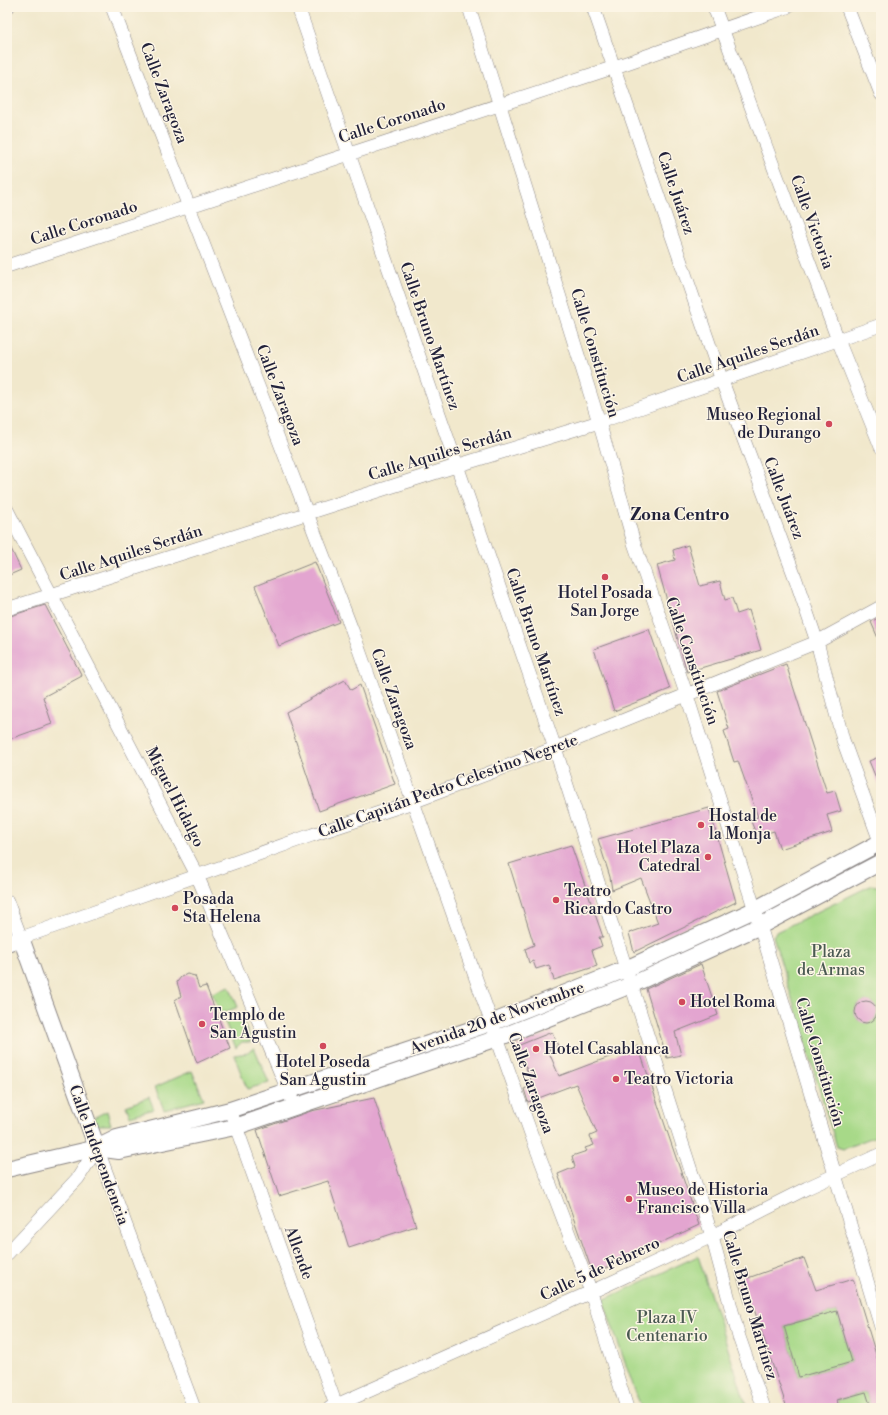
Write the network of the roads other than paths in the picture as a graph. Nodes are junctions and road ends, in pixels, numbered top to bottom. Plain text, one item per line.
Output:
1 (112, 7) edge
2 (298, 7) edge
3 (469, 7) edge
4 (593, 7) edge
5 (714, 7) edge
6 (787, 7) edge
7 (847, 7) edge
8 (722, 28) junction
9 (615, 67) junction
10 (881, 94) edge
11 (499, 104) junction
12 (348, 153) junction
13 (190, 206) junction
14 (7, 266) edge
15 (881, 325) edge
16 (838, 340) junction
17 (722, 380) junction
18 (599, 422) junction
19 (881, 448) edge
20 (456, 466) junction
21 (7, 510) edge
22 (306, 514) junction
23 (52, 596) junction
24 (881, 607) edge
25 (7, 609) edge
26 (817, 642) junction
27 (687, 696) junction
28 (555, 748) junction
29 (413, 802) junction
30 (881, 843) edge
31 (881, 862) edge
32 (197, 875) junction
33 (7, 901) edge
34 (754, 910) junction
35 (760, 926) junction
36 (14, 940) edge
37 (626, 969) junction
38 (631, 985) junction
39 (491, 1023) junction
40 (498, 1038) junction
41 (289, 1092) junction
42 (295, 1107) junction
43 (230, 1110) junction
44 (235, 1127) junction
45 (97, 1148) junction
46 (881, 1154) edge
47 (7, 1169) edge
48 (836, 1174) junction
49 (712, 1236) junction
50 (7, 1254) edge
51 (591, 1292) junction
52 (876, 1294) edge
53 (881, 1327) edge
54 (334, 1407) edge
55 (194, 1408) edge
56 (627, 1408) edge
57 (764, 1408) edge

1 - 13 street, Calle Zaragoza
2 - 12 street, Calle Bruno Martínez
3 - 11 street, Calle Constitución
4 - 9 street, Calle Juárez
5 - 8 street, Calle Victoria
6 - 8 street, Calle Coronado
7 - 10 street
8 - 9 street, Calle Coronado
8 - 16 street, Calle Victoria
9 - 11 street, Calle Coronado
9 - 17 street, Calle Juárez
11 - 12 street, Calle Coronado
11 - 18 street, Calle Constitución
12 - 13 street, Calle Coronado
12 - 20 street, Calle Bruno Martínez
13 - 14 street, Calle Coronado
13 - 22 street, Calle Zaragoza
15 - 16 street, Calle Aquiles Serdán
16 - 17 street, Calle Aquiles Serdán
16 - 19 street, Calle Victoria
17 - 18 street, Calle Aquiles Serdán
17 - 26 street, Calle Juárez
18 - 20 street, Calle Aquiles Serdán
18 - 27 street, Calle Constitución
20 - 22 street, Calle Aquiles Serdán
20 - 28 street, Calle Bruno Martínez
21 - 23 street, Miguel Hidalgo
22 - 23 street, Calle Aquiles Serdán
22 - 29 street, Calle Zaragoza
23 - 25 street, Calle Aquiles Serdán
23 - 32 street, Miguel Hidalgo
24 - 26 street, Calle Capitán Pedro Celestino Negrete
26 - 27 street, Calle Capitán Pedro Celestino Negrete
26 - 30 street, Calle Juárez
27 - 28 street, Calle Capitán Pedro Celestino Negrete
27 - 34 street, Calle Constitución
28 - 29 street, Calle Capitán Pedro Celestino Negrete
28 - 37 street, Calle Bruno Martínez
29 - 32 street, Calle Capitán Pedro Celestino Negrete
29 - 39 street, Calle Zaragoza
30 - 34 main road, Avenida 20 de Noviembre
31 - 35 main road, Avenida 20 de Noviembre
32 - 36 street, Calle Capitán Pedro Celestino Negrete
32 - 41 street, Miguel Hidalgo
33 - 36 street, Calle Independencia
34 - 35 street, Calle Constitución
34 - 37 main road, Avenida 20 de Noviembre
35 - 38 main road, Avenida 20 de Noviembre
35 - 48 street, Calle Constitución
36 - 45 main road, Calle Independencia
37 - 38 street, Calle Bruno Martínez
37 - 39 main road, Avenida 20 de Noviembre
38 - 40 main road, Avenida 20 de Noviembre
38 - 49 street, Calle Bruno Martínez
39 - 40 street, Calle Zaragoza
39 - 41 main road, Avenida 20 de Noviembre
40 - 42 main road, Avenida 20 de Noviembre
40 - 51 street, Calle Zaragoza
41 - 42 street, Miguel Hidalgo
41 - 43 main road, Avenida 20 de Noviembre
42 - 44 main road, Avenida 20 de Noviembre
43 - 44 street, Allende
43 - 45 main road, Avenida 20 de Noviembre
44 - 45 main road, Avenida 20 de Noviembre
44 - 54 street, Allende
45 - 47 main road, Avenida 20 de Noviembre
45 - 50 street
45 - 55 street, Calle Independencia
46 - 48 street, Calle 5 de Febrero
48 - 49 street, Calle 5 de Febrero
48 - 52 street, Calle Constitución
49 - 51 street, Calle 5 de Febrero
49 - 57 street, Calle Bruno Martínez
51 - 54 street, Calle 5 de Febrero
51 - 56 street, Calle Zaragoza
52 - 53 street, Calle Constitución

